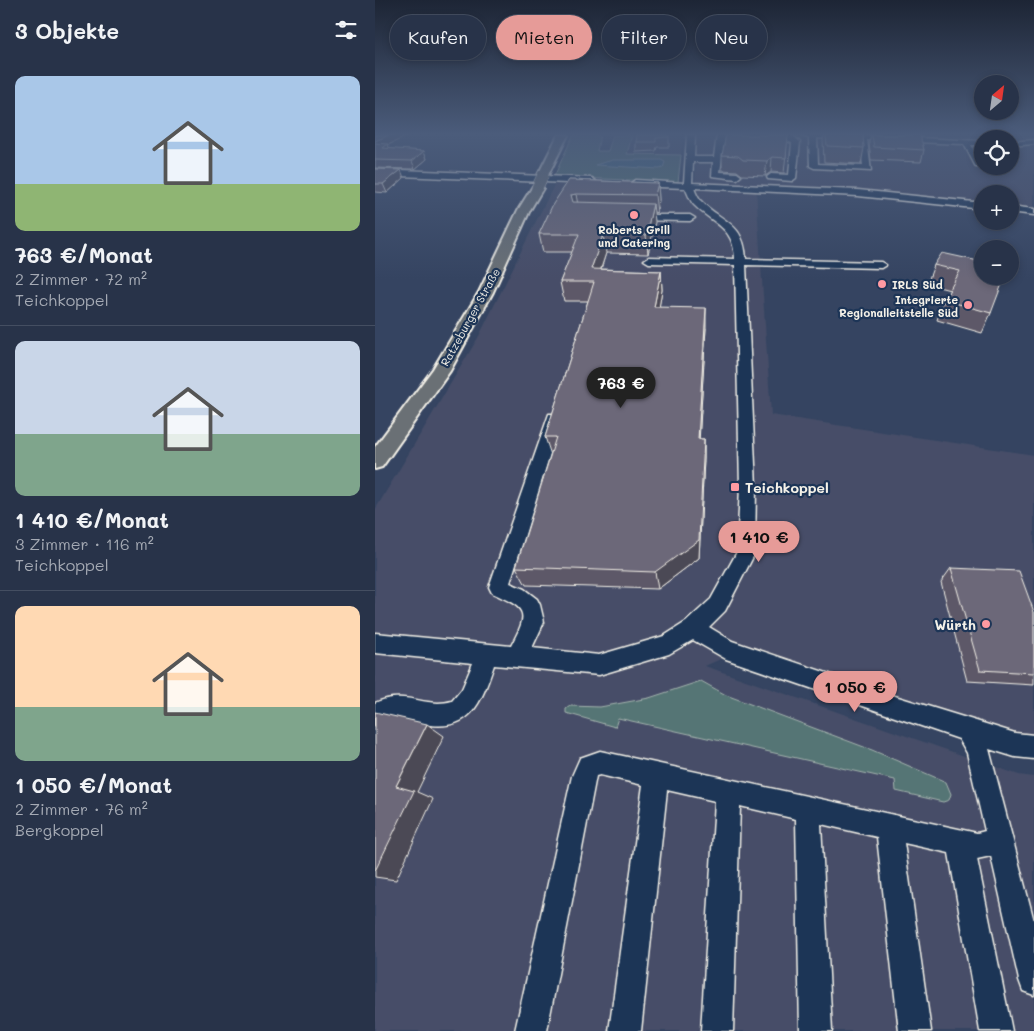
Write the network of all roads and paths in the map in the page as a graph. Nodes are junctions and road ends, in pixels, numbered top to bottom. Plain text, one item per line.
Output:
1 (539, 183) edge
2 (646, 183) edge
3 (688, 185) junction
4 (974, 205) edge
5 (1019, 210) edge
6 (1034, 212) edge
7 (617, 218) edge
8 (690, 218) dead end
9 (649, 260) dead end
10 (741, 262) junction
11 (881, 265) dead end
12 (558, 404) edge
13 (375, 462) edge
14 (693, 629) junction
15 (375, 643) edge
16 (403, 647) junction
17 (487, 653) junction
18 (375, 655) edge
19 (517, 657) junction
20 (375, 714) edge
21 (966, 730) junction
22 (1034, 747) edge
23 (657, 775) junction
24 (728, 791) junction
25 (808, 808) junction
26 (889, 827) junction
27 (999, 832) junction
28 (960, 842) junction
29 (1034, 980) edge
30 (531, 1031) edge
31 (625, 1031) edge
32 (717, 1031) edge
33 (816, 1031) edge
34 (915, 1031) edge
35 (997, 1031) edge

1 - 13 main road, Ratzeburger Straße
2 - 3 street
3 - 4 street
3 - 10 street
5 - 6 street
7 - 8 street
9 - 10 street
10 - 11 street
10 - 14 street
12 - 19 street
14 - 19 street
14 - 21 street
15 - 16 street
16 - 17 street
16 - 18 street
17 - 19 street
17 - 20 street
21 - 22 street
21 - 27 street
23 - 24 street
23 - 30 street
23 - 31 street
24 - 25 street
24 - 32 street
25 - 26 street
25 - 33 street
26 - 28 street
26 - 34 street
27 - 28 street
27 - 29 street
28 - 35 street

